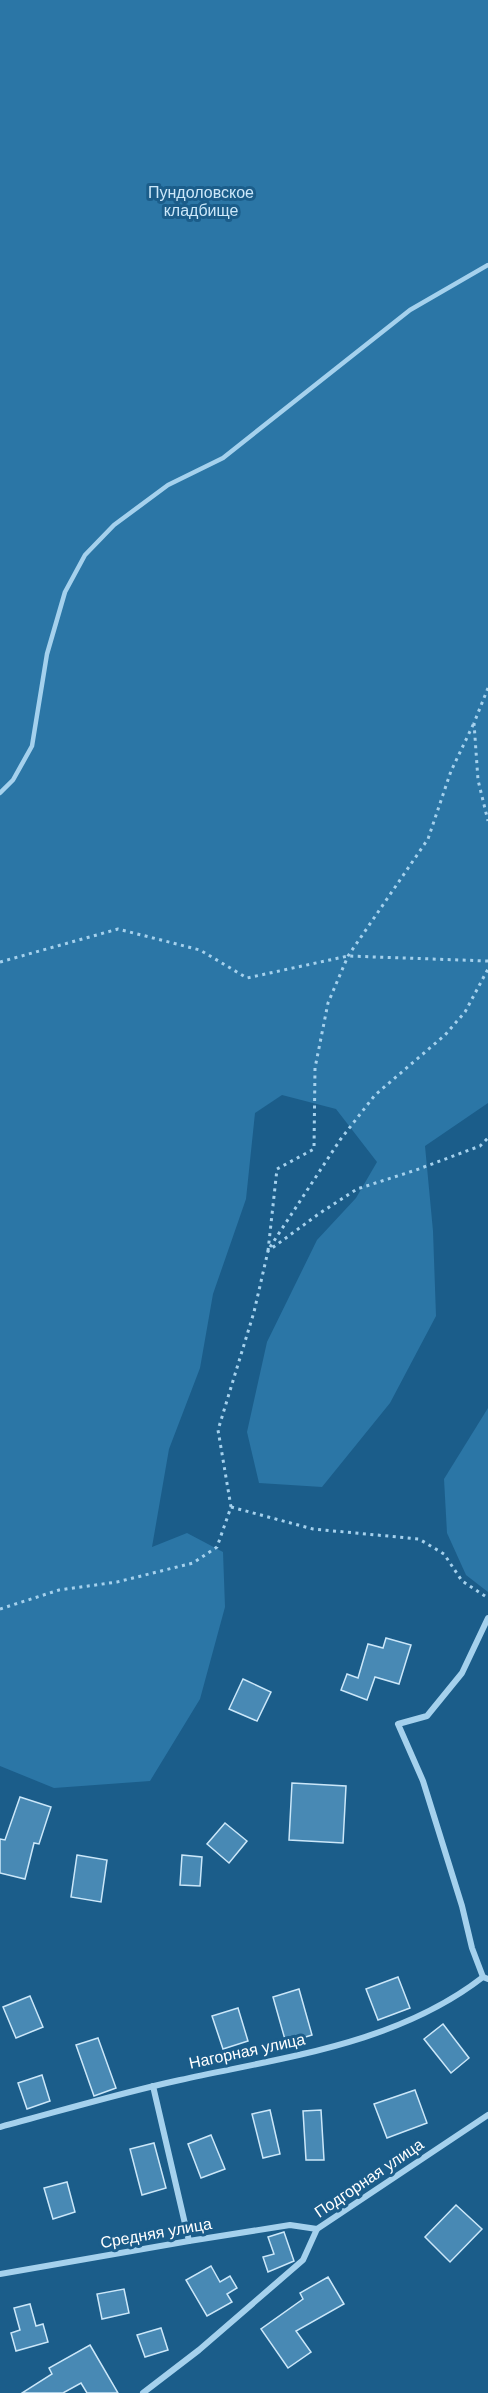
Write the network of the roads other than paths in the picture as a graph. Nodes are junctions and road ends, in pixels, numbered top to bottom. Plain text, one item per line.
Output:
1 (488, 265) edge
2 (0, 793) edge
3 (488, 1618) edge
4 (485, 1978) edge
5 (153, 2086) junction
6 (488, 2115) edge
7 (0, 2127) edge
8 (317, 2229) junction
9 (189, 2241) junction
10 (0, 2274) edge
11 (143, 2393) edge

1 - 2 lane
3 - 4 street
4 - 5 street, Нагорная улица
5 - 7 street, Нагорная улица
5 - 9 street
6 - 8 street, Подгорная улица
8 - 9 street, Средняя улица
8 - 11 street, Подгорная улица
9 - 10 street, Средняя улица

